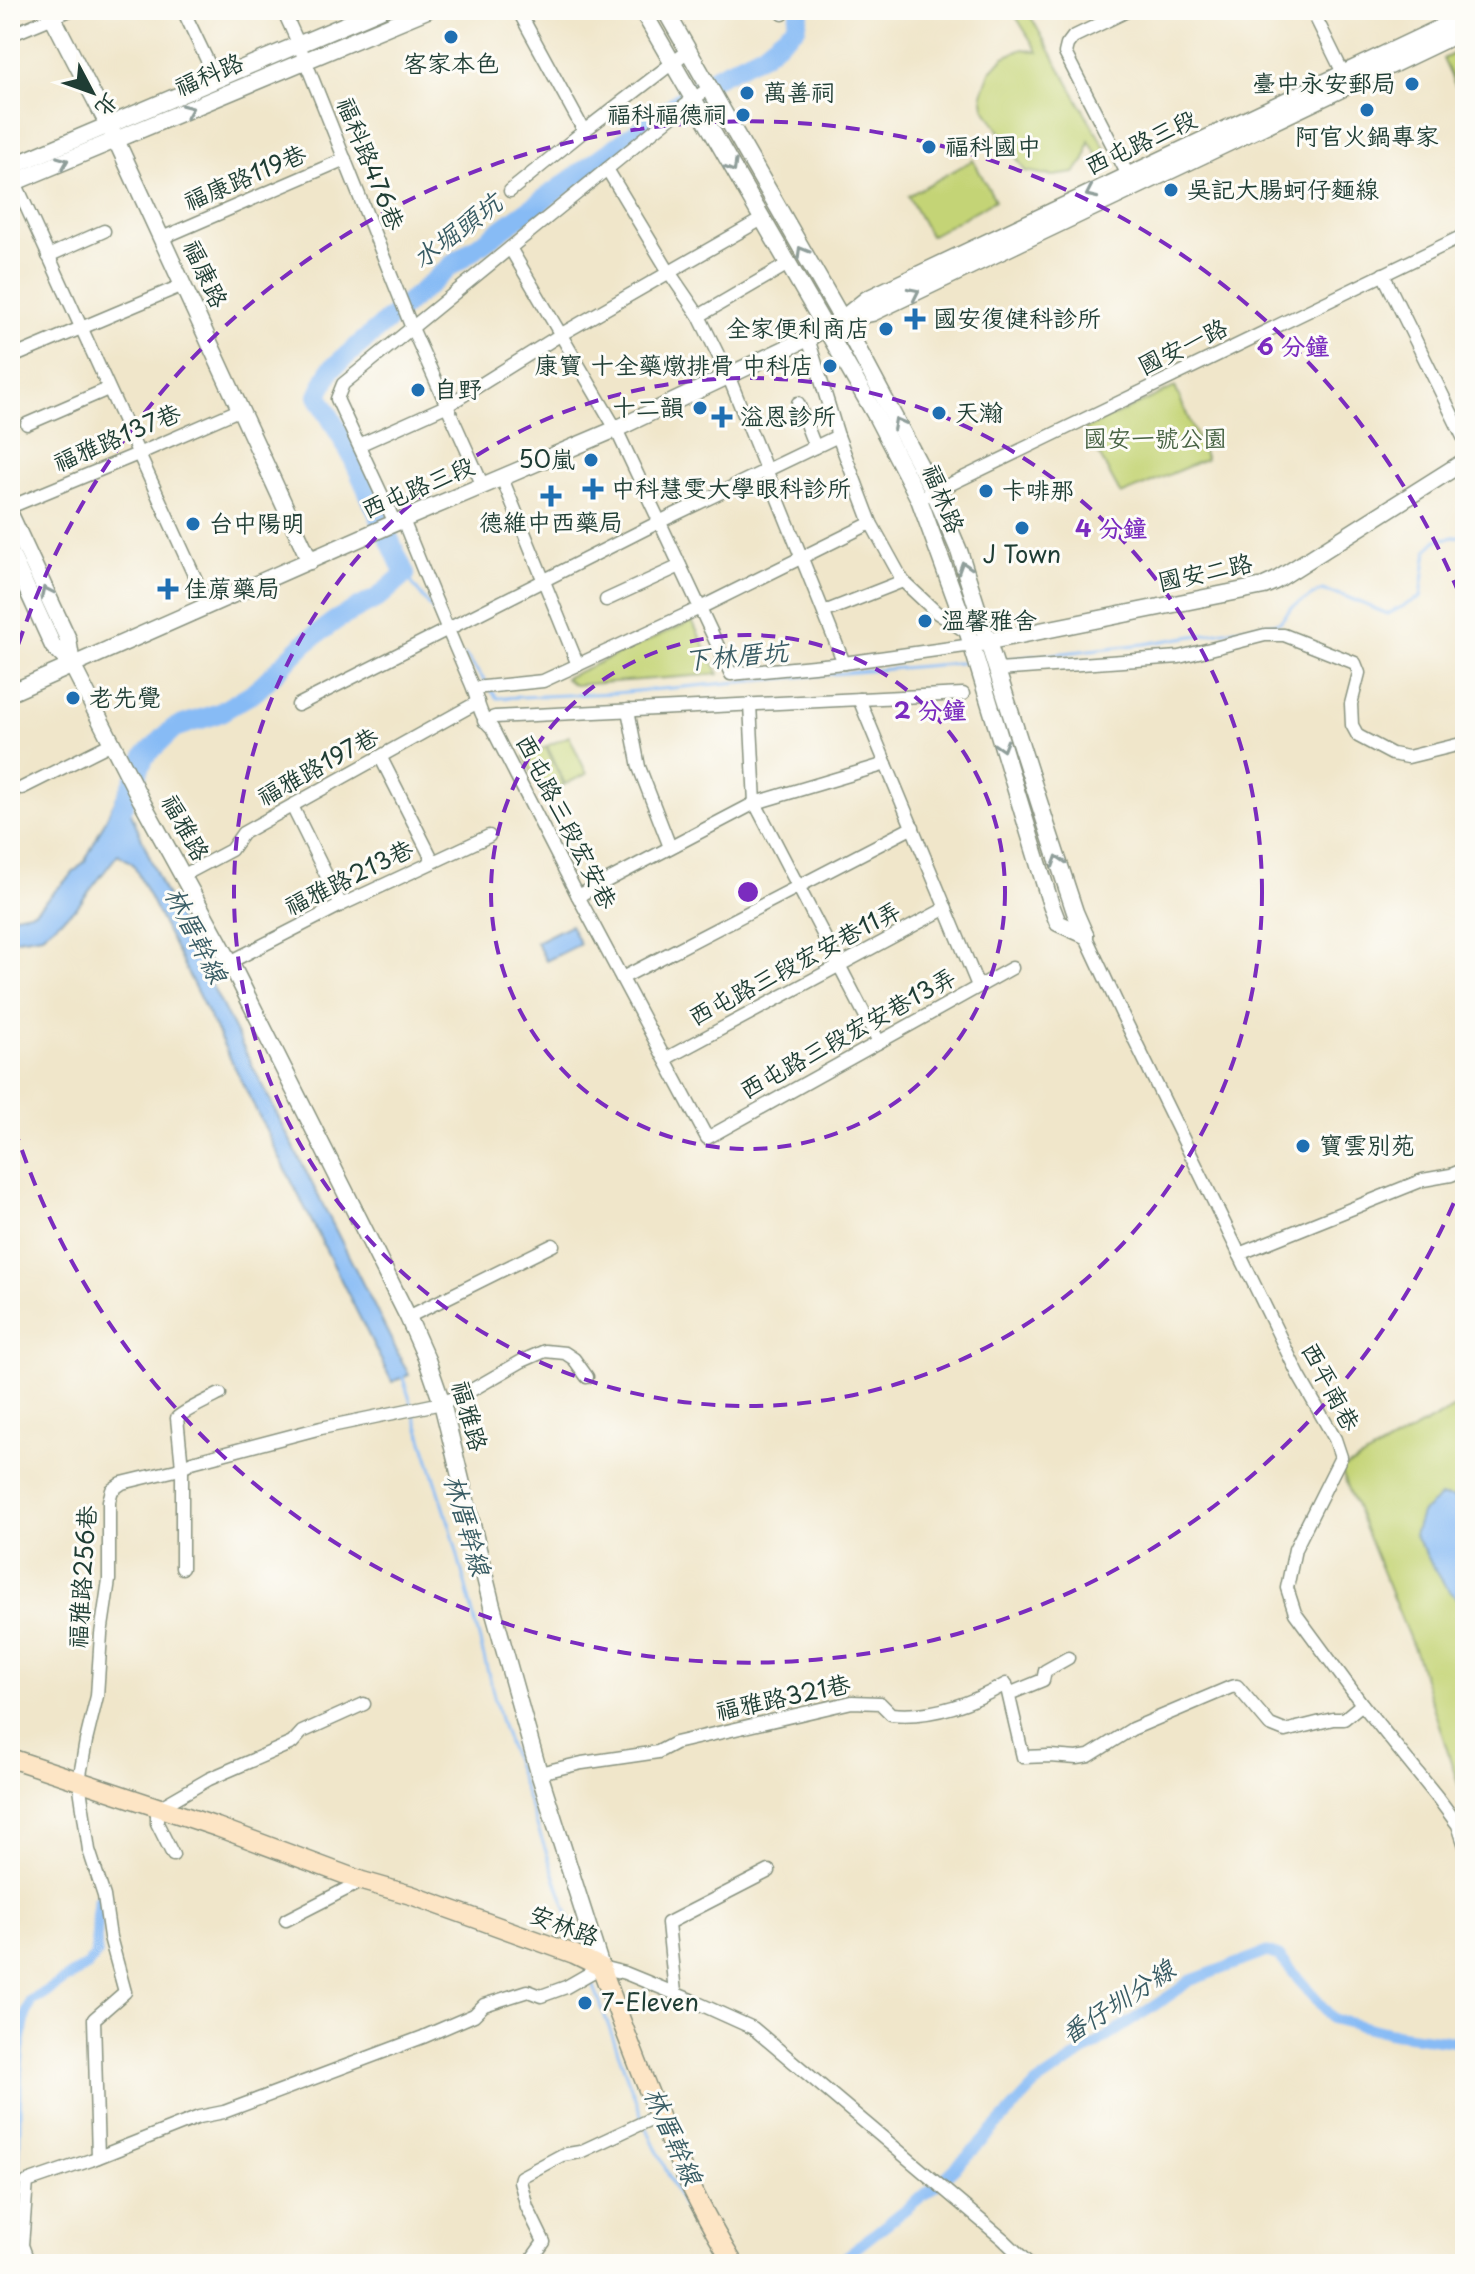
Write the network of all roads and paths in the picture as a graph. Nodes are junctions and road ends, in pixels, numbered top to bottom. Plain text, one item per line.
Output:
1 (70, 10) edge
2 (183, 10) edge
3 (283, 10) edge
4 (380, 10) edge
5 (427, 10) edge
6 (518, 10) edge
7 (642, 10) edge
8 (665, 10) edge
9 (1129, 10) edge
10 (1312, 10) edge
11 (51, 13) edge
12 (1465, 16) edge
13 (1465, 30) edge
14 (10, 35) edge
15 (299, 45) junction
16 (688, 51) junction
17 (306, 61) junction
18 (672, 64) junction
19 (216, 79) junction
20 (1346, 80) junction
21 (706, 82) junction
22 (691, 93) junction
23 (109, 124) junction
24 (584, 131) junction
25 (116, 140) junction
26 (345, 159) junction
27 (607, 169) junction
28 (12, 178) edge
29 (1131, 182) junction
30 (510, 191) dead end
31 (762, 219) junction
32 (104, 231) dead end
33 (1465, 235) edge
34 (162, 238) junction
35 (510, 248) junction
36 (48, 256) junction
37 (788, 264) junction
38 (669, 272) junction
39 (1383, 274) junction
40 (183, 285) junction
41 (699, 316) junction
42 (842, 319) junction
43 (411, 326) junction
44 (825, 327) junction
45 (80, 328) junction
46 (560, 335) junction
47 (808, 338) junction
48 (10, 358) edge
49 (728, 375) junction
50 (108, 389) junction
51 (798, 403) dead end
52 (448, 405) junction
53 (241, 409) junction
54 (27, 424) dead end
55 (616, 429) junction
56 (838, 436) junction
57 (1465, 441) edge
58 (359, 445) junction
59 (815, 447) junction
60 (138, 454) junction
61 (1465, 461) edge
62 (767, 471) junction
63 (502, 478) junction
64 (483, 486) junction
65 (927, 495) junction
66 (10, 507) edge
67 (10, 514) edge
68 (659, 522) junction
69 (871, 523) junction
70 (391, 525) junction
71 (10, 552) edge
72 (803, 558) junction
73 (310, 561) junction
74 (680, 566) junction
75 (544, 579) junction
76 (903, 581) junction
77 (606, 600) dead end
78 (208, 606) junction
79 (700, 608) junction
80 (824, 612) junction
81 (446, 628) junction
82 (984, 654) junction
83 (844, 663) junction
84 (72, 665) junction
85 (578, 665) junction
86 (474, 688) junction
87 (10, 693) edge
88 (963, 694) dead end
89 (859, 699) junction
90 (478, 702) junction
91 (750, 704) junction
92 (298, 705) dead end
93 (628, 710) junction
94 (484, 721) junction
95 (112, 743) junction
96 (1465, 743) edge
97 (381, 758) junction
98 (886, 764) junction
99 (15, 792) edge
100 (755, 803) junction
101 (292, 806) junction
102 (913, 827) junction
103 (489, 836) dead end
104 (670, 847) junction
105 (433, 861) junction
106 (184, 875) junction
107 (798, 887) junction
108 (578, 896) junction
109 (341, 905) junction
110 (946, 908) junction
111 (1085, 935) joint
112 (230, 962) junction
113 (839, 965) junction
114 (1012, 968) dead end
115 (622, 978) junction
116 (978, 986) junction
117 (1121, 1012) joint
118 (879, 1042) junction
119 (665, 1059) junction
120 (707, 1138) joint
121 (1465, 1169) edge
122 (553, 1245) dead end
123 (1239, 1254) junction
124 (408, 1317) junction
125 (587, 1377) dead end
126 (220, 1394) dead end
127 (442, 1403) junction
128 (182, 1467) junction
129 (182, 1568) dead end
130 (1068, 1658) dead end
131 (1009, 1694) junction
132 (364, 1704) dead end
133 (1362, 1704) junction
134 (10, 1758) edge
135 (539, 1773) junction
136 (79, 1781) junction
137 (157, 1809) junction
138 (1465, 1846) edge
139 (173, 1855) dead end
140 (769, 1871) dead end
141 (362, 1881) junction
142 (286, 1920) dead end
143 (589, 1966) junction
144 (675, 1993) junction
145 (654, 2118) junction
146 (98, 2157) junction
147 (531, 2260) dead end
148 (29, 2264) edge
149 (734, 2264) edge
150 (1029, 2264) edge

1 - 11 street
2 - 19 street
3 - 15 street, 福科路476巷
4 - 15 street, 福科路
5 - 17 street, 福科路
6 - 24 street
7 - 18 street, 福林路
8 - 16 street, 福林路
9 - 29 street
10 - 20 street
11 - 14 street
11 - 23 street, 福康路
12 - 20 street, 西屯路三段
13 - 20 street, 西屯路三段
15 - 17 street, 福科路476巷
15 - 19 street, 福科路
16 - 18 street
16 - 21 street, 福林路
25 -> 17 street, 福科路
17 - 26 street, 福科路476巷
18 - 22 street, 福林路
18 - 24 street
19 - 23 street, 福科路
20 - 29 street, 西屯路三段
21 - 22 street, 西屯路三段宏安巷
42 -> 21 street, 福林路
22 - 27 street, 西屯路三段宏安巷
22 -> 31 street, 福林路
23 - 25 street, 福康路
23 - 28 street, 福科路
24 - 30 street
28 -> 25 street, 福科路
25 - 34 street, 福康路
26 - 34 street, 福康路119巷
26 - 43 street, 福科路476巷
27 - 35 street, 西屯路三段宏安巷
27 - 38 street
28 - 36 street
29 - 42 street, 西屯路三段
31 - 37 street, 福林路
31 - 38 street
32 - 36 street
33 - 39 street, 國安一路
34 - 40 street, 福康路
35 - 43 street, 西屯路三段宏安巷
35 - 46 street
36 - 45 street
37 - 41 street
37 - 44 street, 福林路
38 - 41 street
38 - 46 street
39 - 57 street
39 - 65 street, 國安一路
40 - 45 street
40 - 53 street, 福康路
41 - 49 street
42 - 44 street, 西屯路三段
65 -> 42 street, 福林路
43 - 52 street, 福科路476巷
43 - 58 street, 西屯路三段宏安巷
44 - 47 street, 西屯路三段
44 - 65 street, 福林路
45 - 48 street
45 - 50 street
46 - 52 street
46 - 55 street
47 - 49 street, 西屯路三段
47 - 56 street
49 - 55 street, 西屯路三段
49 - 62 street
50 - 54 street
50 - 60 street
51 - 59 street
52 - 58 street
52 - 64 street, 福科路476巷
53 - 60 street, 福雅路137巷
53 - 73 street, 福康路
55 - 63 street, 西屯路三段
55 - 68 street
56 - 59 street
56 - 69 street
58 - 70 street, 西屯路三段宏安巷
59 - 62 street
60 - 66 street, 福雅路137巷
60 - 78 street
61 - 82 street, 國安二路
62 - 68 street
62 - 72 street
63 - 64 street, 西屯路三段
63 - 75 street
64 - 70 street, 西屯路三段
65 - 82 street, 福林路
84 -> 67 street, 福雅路
68 - 74 street
68 - 75 street
69 - 72 street
69 - 76 street
70 - 73 street, 西屯路三段
70 - 81 street, 西屯路三段宏安巷
71 - 84 street, 福雅路
72 - 79 street
72 - 80 street
73 - 78 street, 西屯路三段
74 - 77 street
74 - 79 street
75 - 81 street
75 - 85 street
76 - 80 street
76 - 82 street
78 - 84 street, 西屯路三段
79 - 83 street
79 - 85 street
80 - 83 street
81 - 86 street, 西屯路三段宏安巷
81 - 92 street
82 - 83 street
82 - 96 street
82 - 111 street, 福林路
84 - 87 street, 西屯路三段
84 - 95 street, 福雅路
85 - 86 street
86 - 90 street, 西屯路三段宏安巷
88 - 89 street
89 - 91 street
89 - 98 street
90 - 94 street, 西屯路三段宏安巷
90 - 97 street, 福雅路197巷
91 - 93 street
91 - 100 street
93 - 94 street
93 - 104 street
94 - 108 street, 西屯路三段宏安巷
95 - 99 street
95 - 106 street, 福雅路
97 - 101 street, 福雅路197巷
97 - 105 street
98 - 100 street
98 - 102 street
100 - 104 street
100 - 107 street
101 - 106 street, 福雅路197巷
101 - 109 street
102 - 107 street
102 - 110 street
103 - 105 street, 福雅路213巷
104 - 108 street
105 - 109 street, 福雅路213巷
106 - 112 street, 福雅路
107 - 113 street
107 - 115 street
108 - 115 street, 西屯路三段宏安巷
109 - 112 street, 福雅路213巷
110 - 113 street, 西屯路三段宏安巷11弄
110 - 116 street
111 - 117 street, 福林路
112 - 124 street, 福雅路
113 - 118 street
113 - 119 street, 西屯路三段宏安巷11弄
114 - 116 street, 西屯路三段宏安巷13弄
115 - 119 street, 西屯路三段宏安巷
116 - 118 street, 西屯路三段宏安巷13弄
117 - 123 street, 西平南巷
118 - 120 street, 西屯路三段宏安巷13弄
119 - 120 street, 西屯路三段宏安巷
121 - 123 street
122 - 124 street
123 - 133 street, 西平南巷
124 - 127 street, 福雅路
125 - 127 street, 福雅路256巷
126 - 128 street
127 - 128 street, 福雅路256巷
127 - 135 street, 福雅路
128 - 129 street
128 - 136 street, 福雅路256巷
130 - 131 street
131 - 133 street
131 - 135 street, 福雅路321巷
132 - 137 street
133 - 138 street, 西平南巷
134 - 136 main road, 安林路
135 - 143 street, 福雅路
136 - 137 main road, 安林路
136 - 146 street, 福雅路256巷
137 - 139 street
137 - 141 main road, 安林路
140 - 144 street
141 - 142 street
141 - 143 main road, 安林路
143 - 144 street, 安林路
143 - 145 main road, 福雅路
143 - 146 street
144 - 150 street, 安林路
145 - 147 street
145 - 149 main road, 福雅路
146 - 148 street

